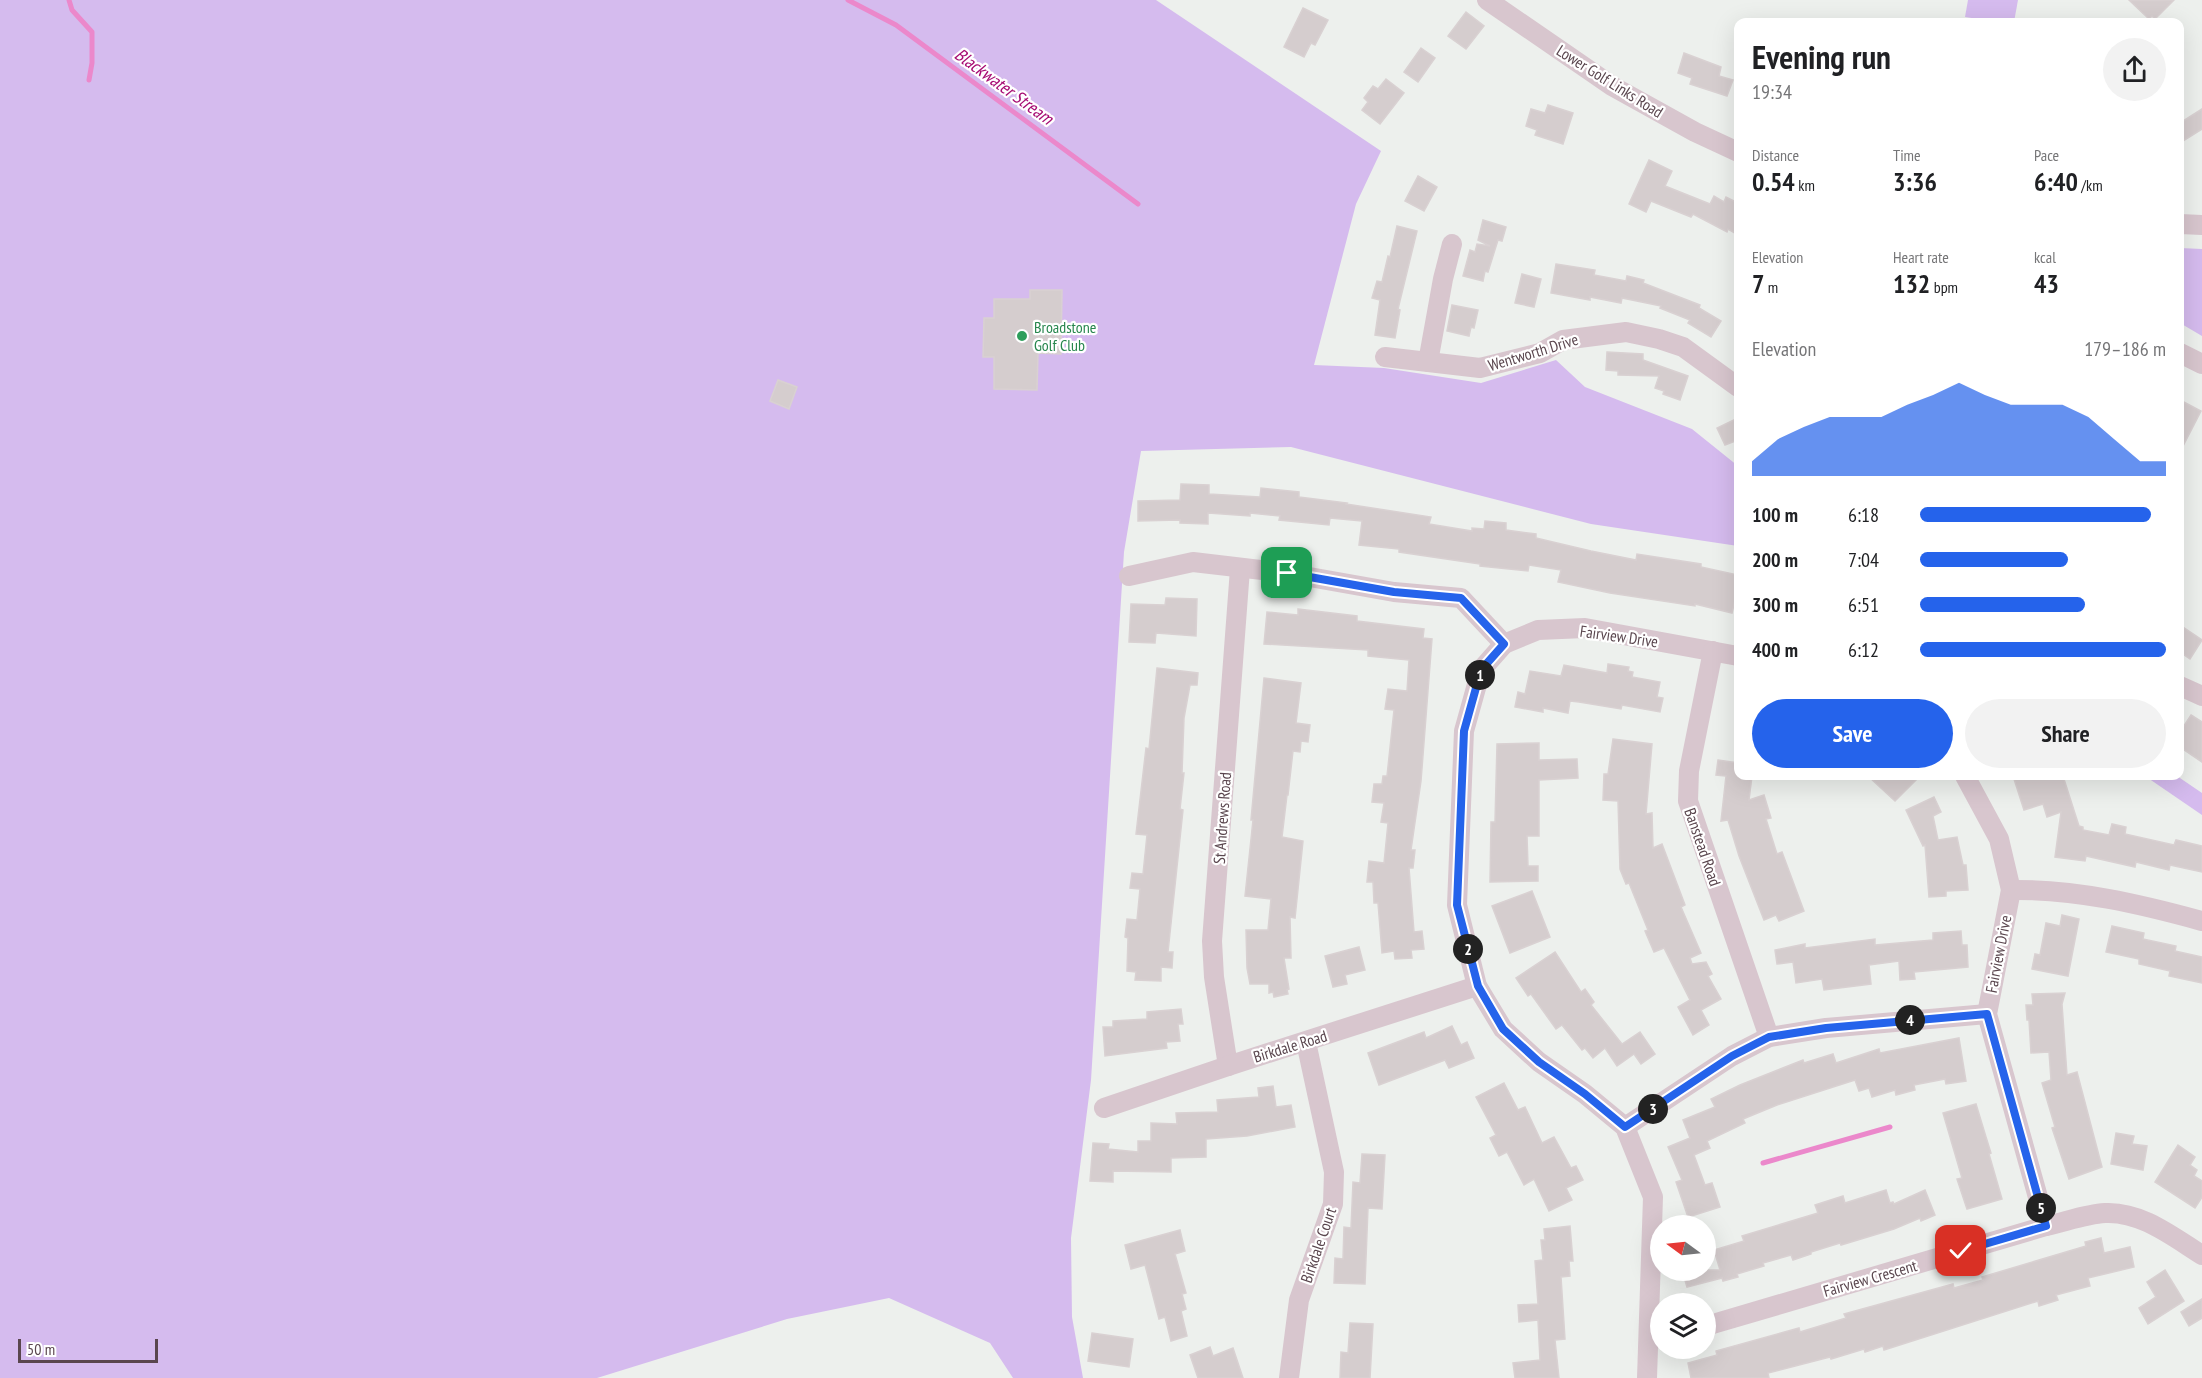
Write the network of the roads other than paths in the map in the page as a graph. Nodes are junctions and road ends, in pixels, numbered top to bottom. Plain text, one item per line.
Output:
1 (1487, 0) edge
2 (1734, 150) edge
3 (2184, 224) edge
4 (2202, 225) edge
5 (1452, 244) dead end
6 (2184, 355) edge
7 (1385, 357) dead end
8 (1428, 362) junction
9 (2202, 364) edge
10 (1734, 384) edge
11 (1240, 569) junction
12 (1129, 576) dead end
13 (1504, 644) junction
14 (1713, 651) junction
15 (1734, 655) edge
16 (2184, 688) edge
17 (2202, 696) edge
18 (1967, 780) edge
19 (2011, 890) junction
20 (2202, 921) edge
21 (1478, 986) junction
22 (1987, 1014) junction
23 (1769, 1037) junction
24 (1306, 1042) junction
25 (1228, 1066) junction
26 (1104, 1108) dead end
27 (1625, 1127) junction
28 (2046, 1226) junction
29 (2202, 1255) edge
30 (1654, 1293) edge
31 (1716, 1323) edge
32 (1651, 1359) edge
33 (1289, 1378) edge
34 (1647, 1378) edge

1 - 2 street, Lower Golf Links Road
3 - 4 street
5 - 8 street
6 - 9 street
7 - 8 street, Wentworth Drive
8 - 10 street, Wentworth Drive
11 - 12 street
11 - 13 street
11 - 25 street, St Andrews Road
13 - 14 street, Fairview Drive
13 - 21 street
14 - 15 street, Fairview Drive
14 - 23 street, Banstead Road
16 - 17 street
18 - 19 street, Fairview Drive
19 - 20 street
19 - 22 street, Fairview Drive
21 - 24 street, Birkdale Road
21 - 27 street
22 - 23 street
22 - 28 street, Fairview Drive
23 - 27 street
24 - 25 street, Birkdale Road
24 - 33 street, Birkdale Court
25 - 26 street, Birkdale Road
27 - 30 street
28 - 29 street, Fairview Crescent
28 - 31 street, Fairview Crescent
32 - 34 street

